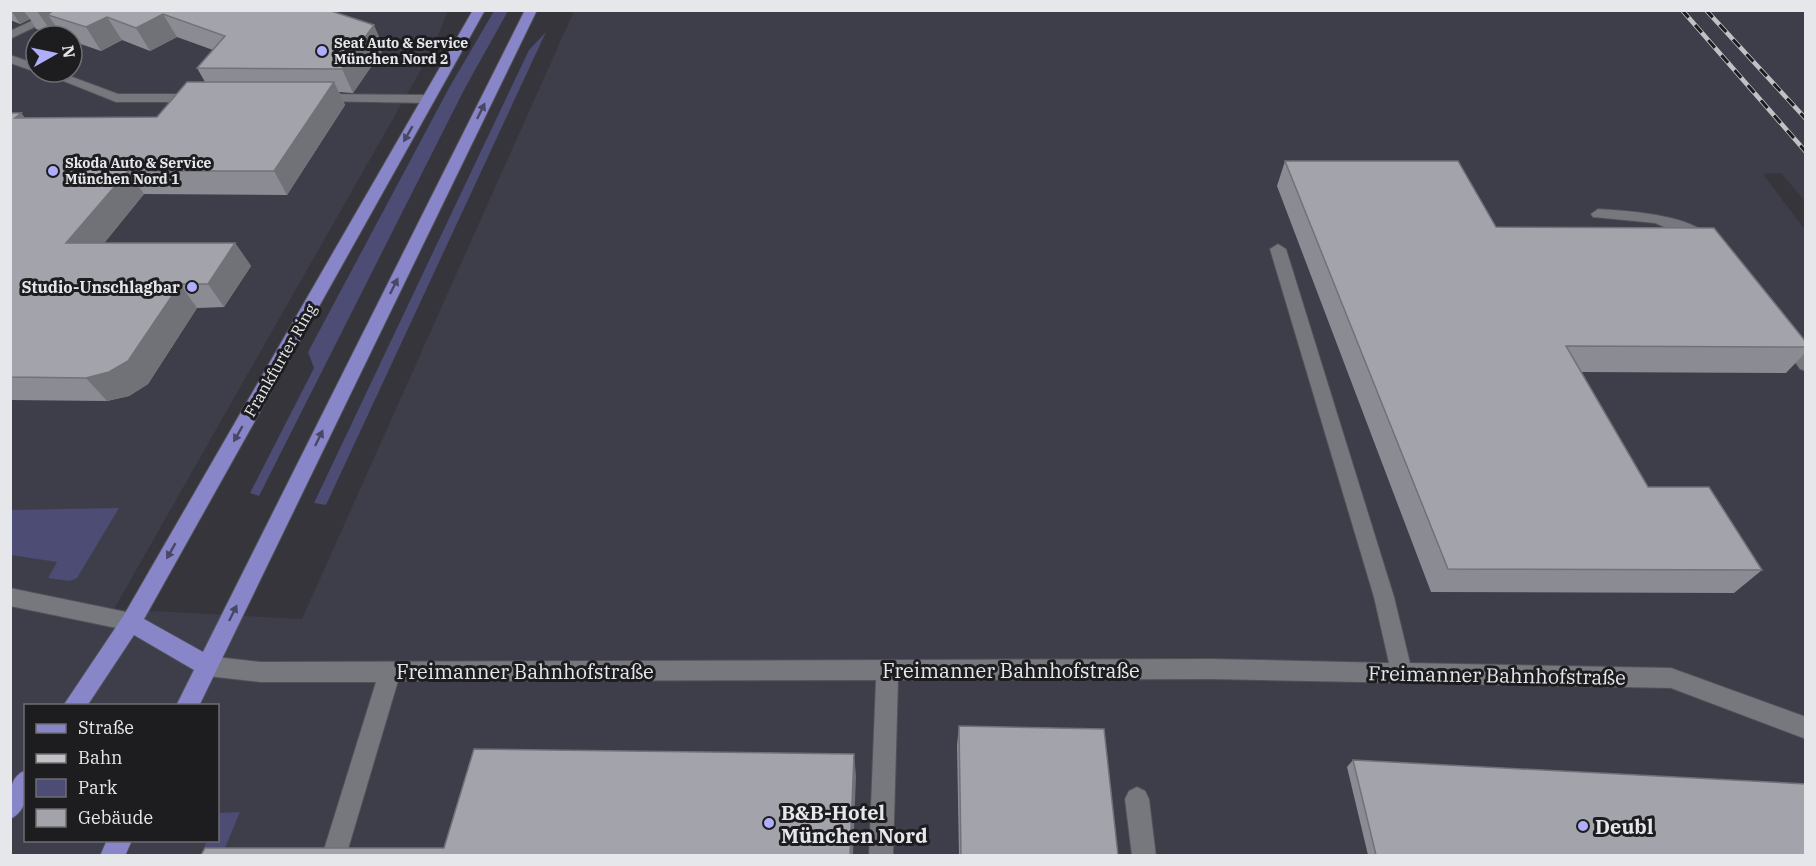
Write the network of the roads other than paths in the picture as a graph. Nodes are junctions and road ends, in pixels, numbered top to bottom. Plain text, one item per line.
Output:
1 (65, 10) edge
2 (479, 10) edge
3 (531, 10) edge
4 (10, 36) edge
5 (78, 84) edge
6 (212, 98) edge
7 (307, 98) edge
8 (429, 99) junction
9 (1598, 214) dead end
10 (1278, 249) dead end
11 (1717, 251) edge
12 (1778, 328) edge
13 (1806, 365) edge
14 (10, 597) edge
15 (130, 622) junction
16 (207, 666) junction
17 (887, 670) junction
18 (390, 672) junction
19 (1402, 673) junction
20 (75, 704) edge
21 (188, 704) edge
22 (1806, 728) edge
23 (24, 784) edge
24 (1137, 800) dead end
25 (10, 807) edge
26 (334, 855) edge
27 (881, 855) edge
28 (1144, 855) edge

1 - 4 street
2 - 8 main road, Frankfurter Ring
16 -> 3 main road
5 - 6 street
7 - 8 street
8 -> 15 main road, Frankfurter Ring
9 - 11 street
10 - 19 street
12 - 13 street
14 - 15 street
15 - 16 main road
15 - 20 main road, Frankfurter Ring
16 - 18 street, Freimanner Bahnhofstraße
16 - 21 main road
17 - 18 street, Freimanner Bahnhofstraße
17 - 19 street, Freimanner Bahnhofstraße
17 - 27 street
18 - 26 street
19 - 22 street, Freimanner Bahnhofstraße
23 - 25 main road
24 - 28 street

